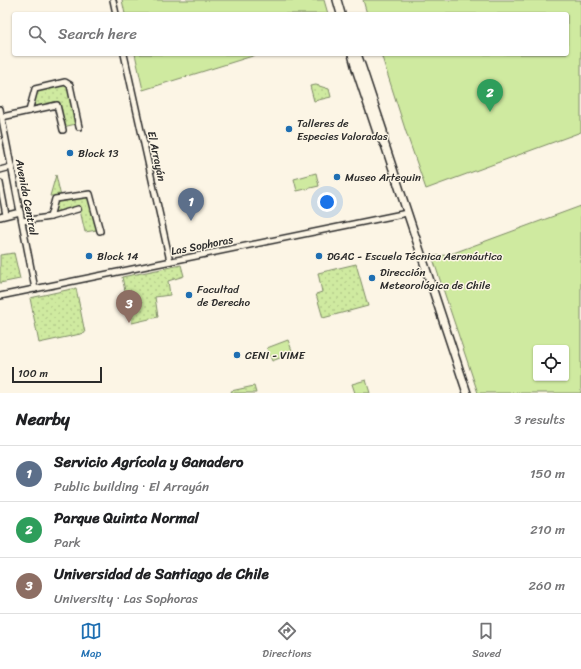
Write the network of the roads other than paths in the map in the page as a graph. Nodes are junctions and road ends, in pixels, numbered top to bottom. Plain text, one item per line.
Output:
1 (113, 0) edge
2 (337, 0) edge
3 (116, 12) edge
4 (340, 12) edge
5 (124, 56) edge
6 (352, 56) edge
7 (357, 56) edge
8 (0, 110) edge
9 (28, 111) junction
10 (2, 117) junction
11 (79, 127) dead end
12 (63, 130) dead end
13 (385, 145) junction
14 (11, 168) junction
15 (0, 170) edge
16 (0, 183) edge
17 (78, 210) dead end
18 (20, 212) junction
19 (407, 213) junction
20 (6, 215) junction
21 (0, 217) edge
22 (50, 217) junction
23 (22, 221) junction
24 (100, 231) dead end
25 (170, 261) junction
26 (35, 289) junction
27 (0, 296) edge
28 (467, 393) edge

1 - 3 street
2 - 4 main road
5 - 25 street, El Arrayán
6 - 13 main road
7 - 13 main road
8 - 10 street, Avenida Central
9 - 10 street
9 - 11 street
9 - 12 street
10 - 14 street, Avenida Central
13 - 19 main road
14 - 15 street
14 - 18 street, Avenida Central
16 - 20 street
17 - 22 street
18 - 20 street
18 - 23 street, Avenida Central
19 - 25 street, Las Sophoras
19 - 28 main road
20 - 21 street
22 - 23 street
22 - 24 street
23 - 26 street, Avenida Central
25 - 26 street, Las Sophoras
26 - 27 street, Las Sophoras

